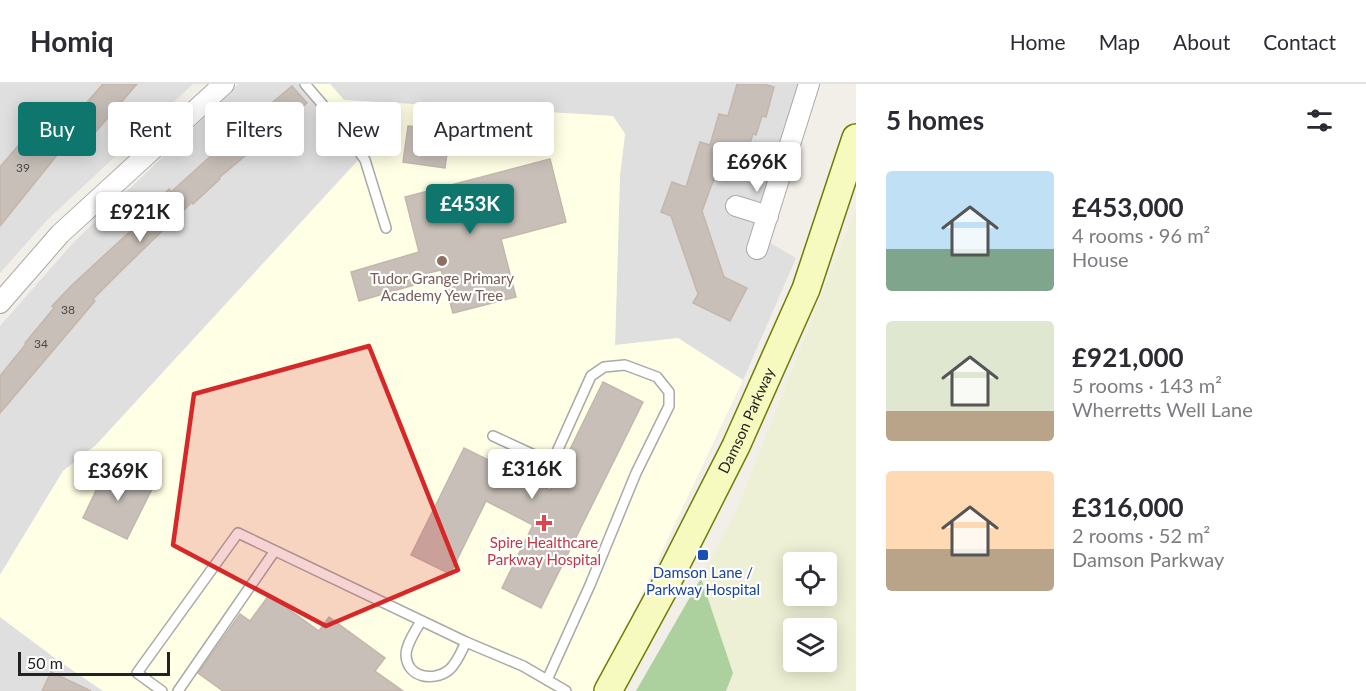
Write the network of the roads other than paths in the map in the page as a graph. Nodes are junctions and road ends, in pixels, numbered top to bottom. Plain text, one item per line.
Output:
1 (224, 84) edge
2 (305, 84) edge
3 (809, 84) edge
4 (856, 138) edge
5 (736, 206) dead end
6 (768, 216) junction
7 (386, 228) dead end
8 (757, 249) dead end
9 (0, 303) edge
10 (493, 436) dead end
11 (274, 552) junction
12 (421, 621) junction
13 (466, 642) junction
14 (547, 680) junction
15 (162, 691) edge
16 (178, 691) edge
17 (566, 691) edge
18 (609, 691) edge

1 - 9 street
2 - 7 lane
3 - 6 street
4 - 18 street, Damson Parkway
5 - 6 street
6 - 8 street
10 - 14 lane
11 - 12 lane
11 - 15 lane
11 - 16 lane
12 - 13 lane
12 - 13 lane
13 - 14 lane
14 - 17 lane

